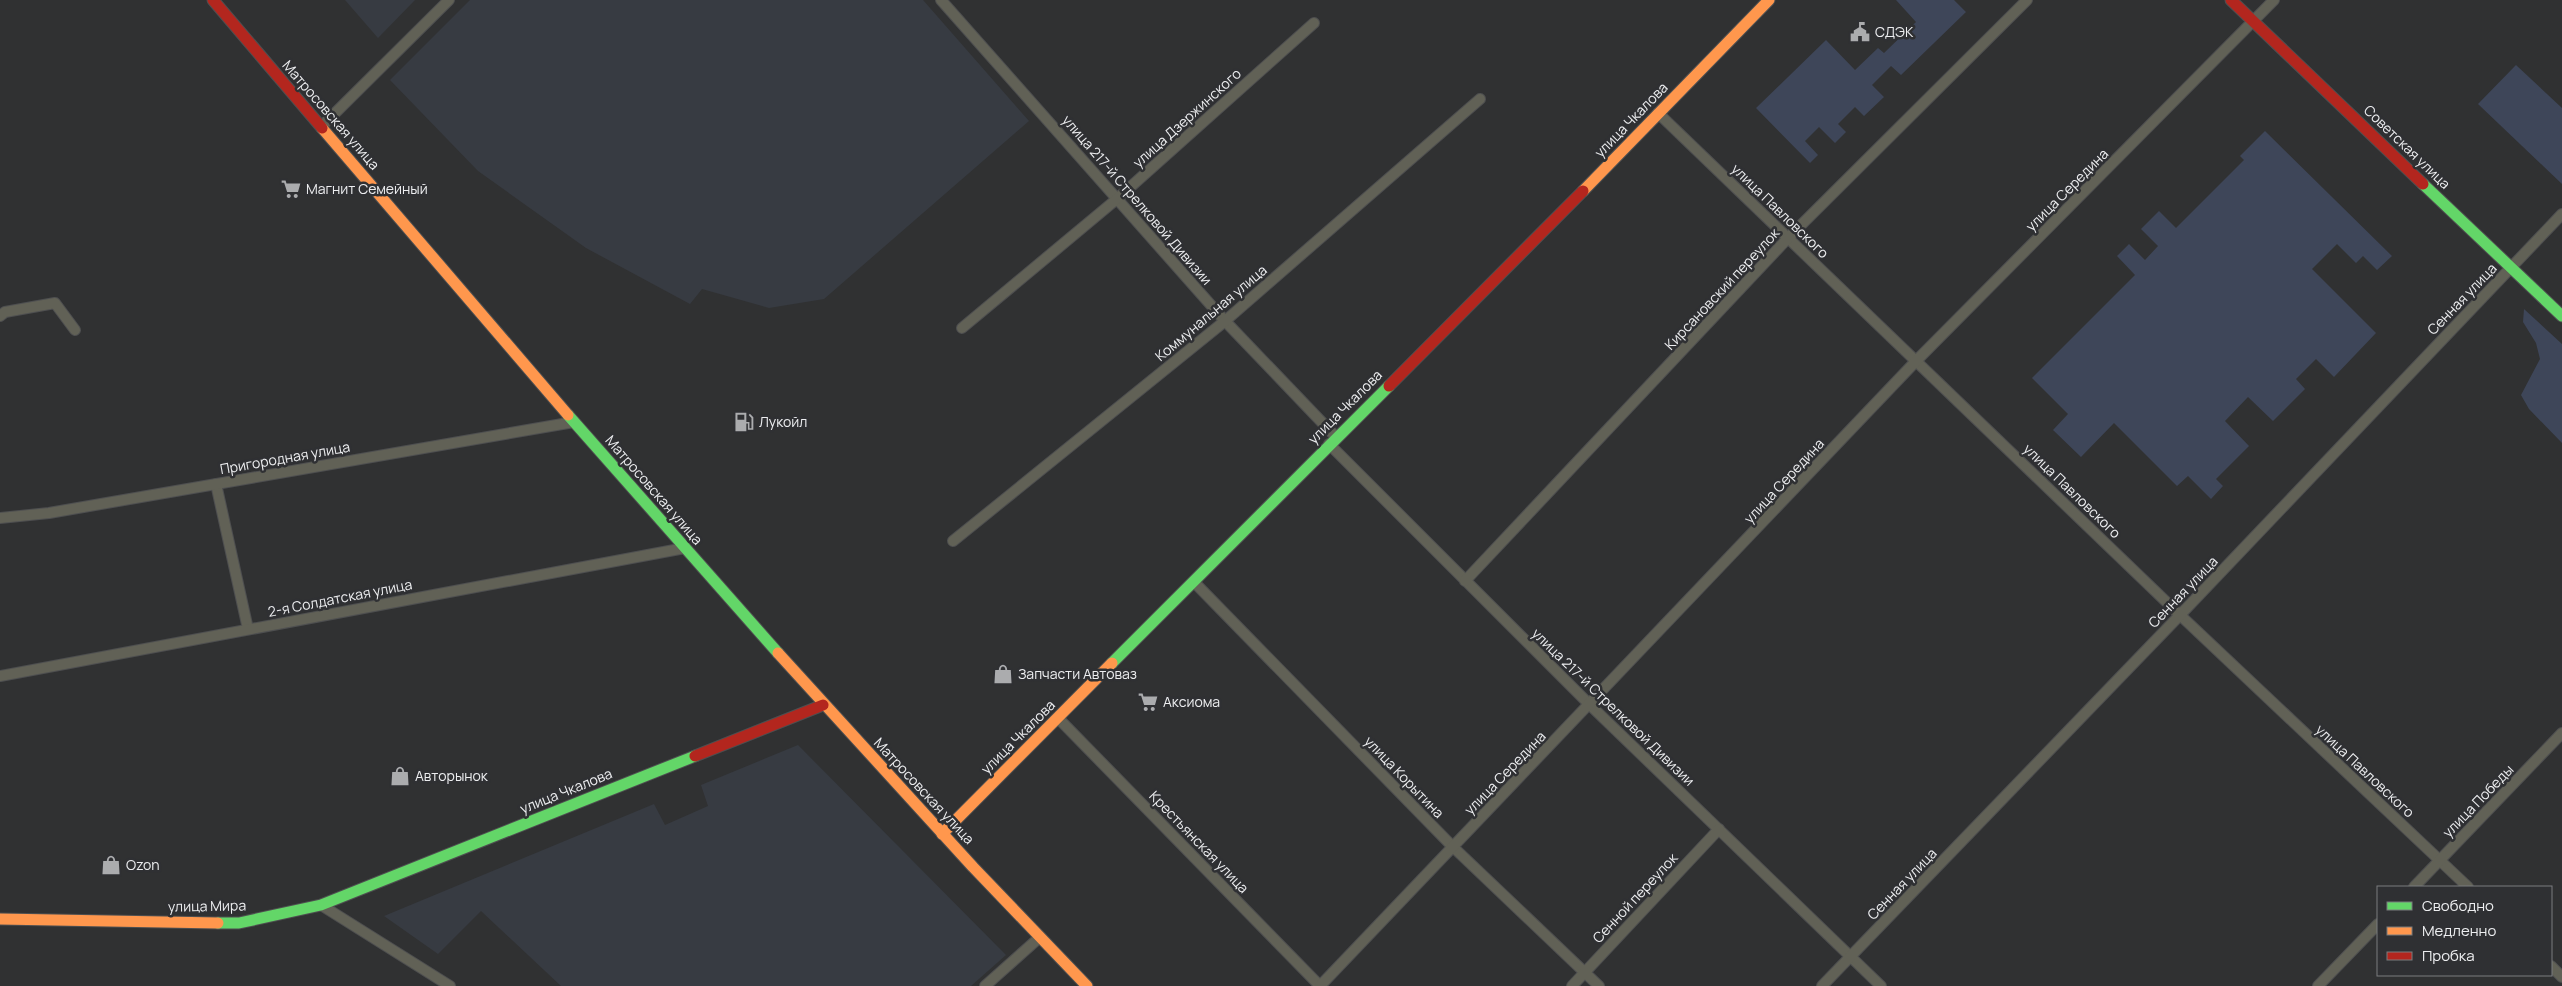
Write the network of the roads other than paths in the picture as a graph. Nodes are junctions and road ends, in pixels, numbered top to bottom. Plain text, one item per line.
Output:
1 (213, 0) edge
2 (449, 0) edge
3 (941, 0) edge
4 (1769, 0) edge
5 (2026, 0) edge
6 (2231, 0) edge
7 (2274, 0) edge
8 (2254, 21) junction
9 (1314, 23) dead end
10 (1480, 99) dead end
11 (1658, 113) junction
12 (322, 126) junction
13 (1118, 198) junction
14 (2562, 214) edge
15 (1788, 238) junction
16 (2511, 267) junction
17 (0, 316) edge
18 (2562, 316) edge
19 (1225, 320) junction
20 (962, 328) dead end
21 (75, 330) dead end
22 (1917, 360) junction
23 (574, 422) junction
24 (1332, 441) junction
25 (216, 484) junction
26 (0, 518) edge
27 (953, 541) dead end
28 (685, 548) junction
29 (1465, 581) junction
30 (1194, 582) junction
31 (2180, 615) junction
32 (248, 629) junction
33 (0, 676) edge
34 (823, 705) junction
35 (1590, 705) junction
36 (1058, 718) junction
37 (2562, 733) edge
38 (1718, 829) junction
39 (942, 834) junction
40 (1452, 846) junction
41 (2440, 860) junction
42 (2415, 886) edge
43 (2467, 886) edge
44 (321, 905) junction
45 (0, 919) edge
46 (2377, 925) edge
47 (1040, 937) junction
48 (1851, 956) junction
49 (2552, 967) edge
50 (1585, 973) junction
51 (2562, 976) edge
52 (450, 986) edge
53 (985, 986) edge
54 (1087, 986) edge
55 (1320, 986) edge
56 (1572, 986) edge
57 (1599, 986) edge
58 (1822, 986) edge
59 (1881, 986) edge
60 (2318, 986) edge

1 - 12 main road, Матросовская улица
2 - 12 street
3 - 13 street, улица 217-й Стрелковой Дивизии
4 - 11 main road, улица Чкалова
5 - 15 street, Кирсановский переулок
6 - 8 main road, Советская улица
7 - 8 street, улица Середина
8 - 16 main road, Советская улица
8 - 22 street, улица Середина
9 - 13 street, улица Дзержинского
10 - 19 street, Коммунальная улица
11 - 15 street, улица Павловского
11 - 24 main road, улица Чкалова
12 - 23 main road, Матросовская улица
13 - 19 street, улица 217-й Стрелковой Дивизии
13 - 20 street, улица Дзержинского
14 - 16 street, Сенная улица
15 - 22 street, улица Павловского
15 - 29 street, Кирсановский переулок
16 - 18 main road, Советская улица
16 - 31 street, Сенная улица
17 - 21 street
19 - 24 street, улица 217-й Стрелковой Дивизии
19 - 27 street, Коммунальная улица
22 - 31 street, улица Павловского
22 - 35 street, улица Середина
23 - 25 street, Пригородная улица
23 - 28 main road, Матросовская улица
24 - 29 street, улица 217-й Стрелковой Дивизии
24 - 30 main road, улица Чкалова
25 - 26 street, Пригородная улица
25 - 32 street
28 - 32 street, 2-я Солдатская улица
28 - 34 main road, Матросовская улица
29 - 35 street, улица 217-й Стрелковой Дивизии
30 - 36 main road, улица Чкалова
30 - 40 street, улица Корытина
31 - 41 street, улица Павловского
31 - 48 street, Сенная улица
32 - 33 street, 2-я Солдатская улица
34 - 39 main road, Матросовская улица
34 - 44 main road, улица Чкалова
35 - 38 street, улица 217-й Стрелковой Дивизии
35 - 40 street, улица Середина
36 - 39 main road, улица Чкалова
36 - 55 street, Крестьянская улица
37 - 41 street, улица Победы
38 - 48 street, улица 217-й Стрелковой Дивизии
38 - 50 street, Сенной переулок
39 - 47 main road, Матросовская улица
40 - 50 street, улица Корытина
40 - 55 street, улица Середина
41 - 42 street, улица Победы
41 - 43 street, улица Павловского
44 - 45 main road, улица Мира
44 - 52 street
46 - 60 street
47 - 53 street
47 - 54 main road, Матросовская улица
48 - 58 street, Сенная улица
48 - 59 street, улица 217-й Стрелковой Дивизии
49 - 51 street
50 - 56 street, Сенной переулок
50 - 57 street, улица Корытина

